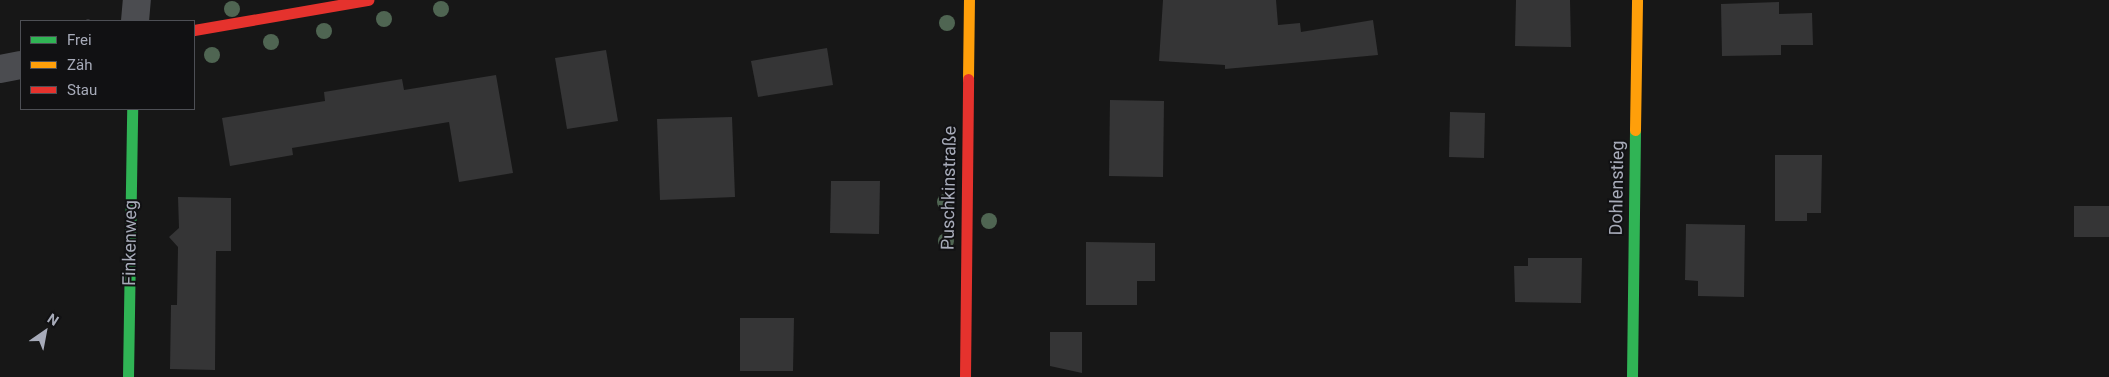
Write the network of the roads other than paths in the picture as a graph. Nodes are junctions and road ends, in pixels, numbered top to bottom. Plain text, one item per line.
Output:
1 (137, 0) edge
2 (368, 0) edge
3 (968, 0) edge
4 (1637, 0) edge
5 (135, 20) edge
6 (195, 30) edge
7 (20, 64) edge
8 (0, 69) edge
9 (132, 110) edge
10 (128, 377) edge
11 (964, 377) edge
12 (1632, 377) edge

1 - 5 street
2 - 6 street
3 - 11 street, Puschkinstraße
4 - 12 street, Dohlenstieg
7 - 8 street
9 - 10 street, Finkenweg

